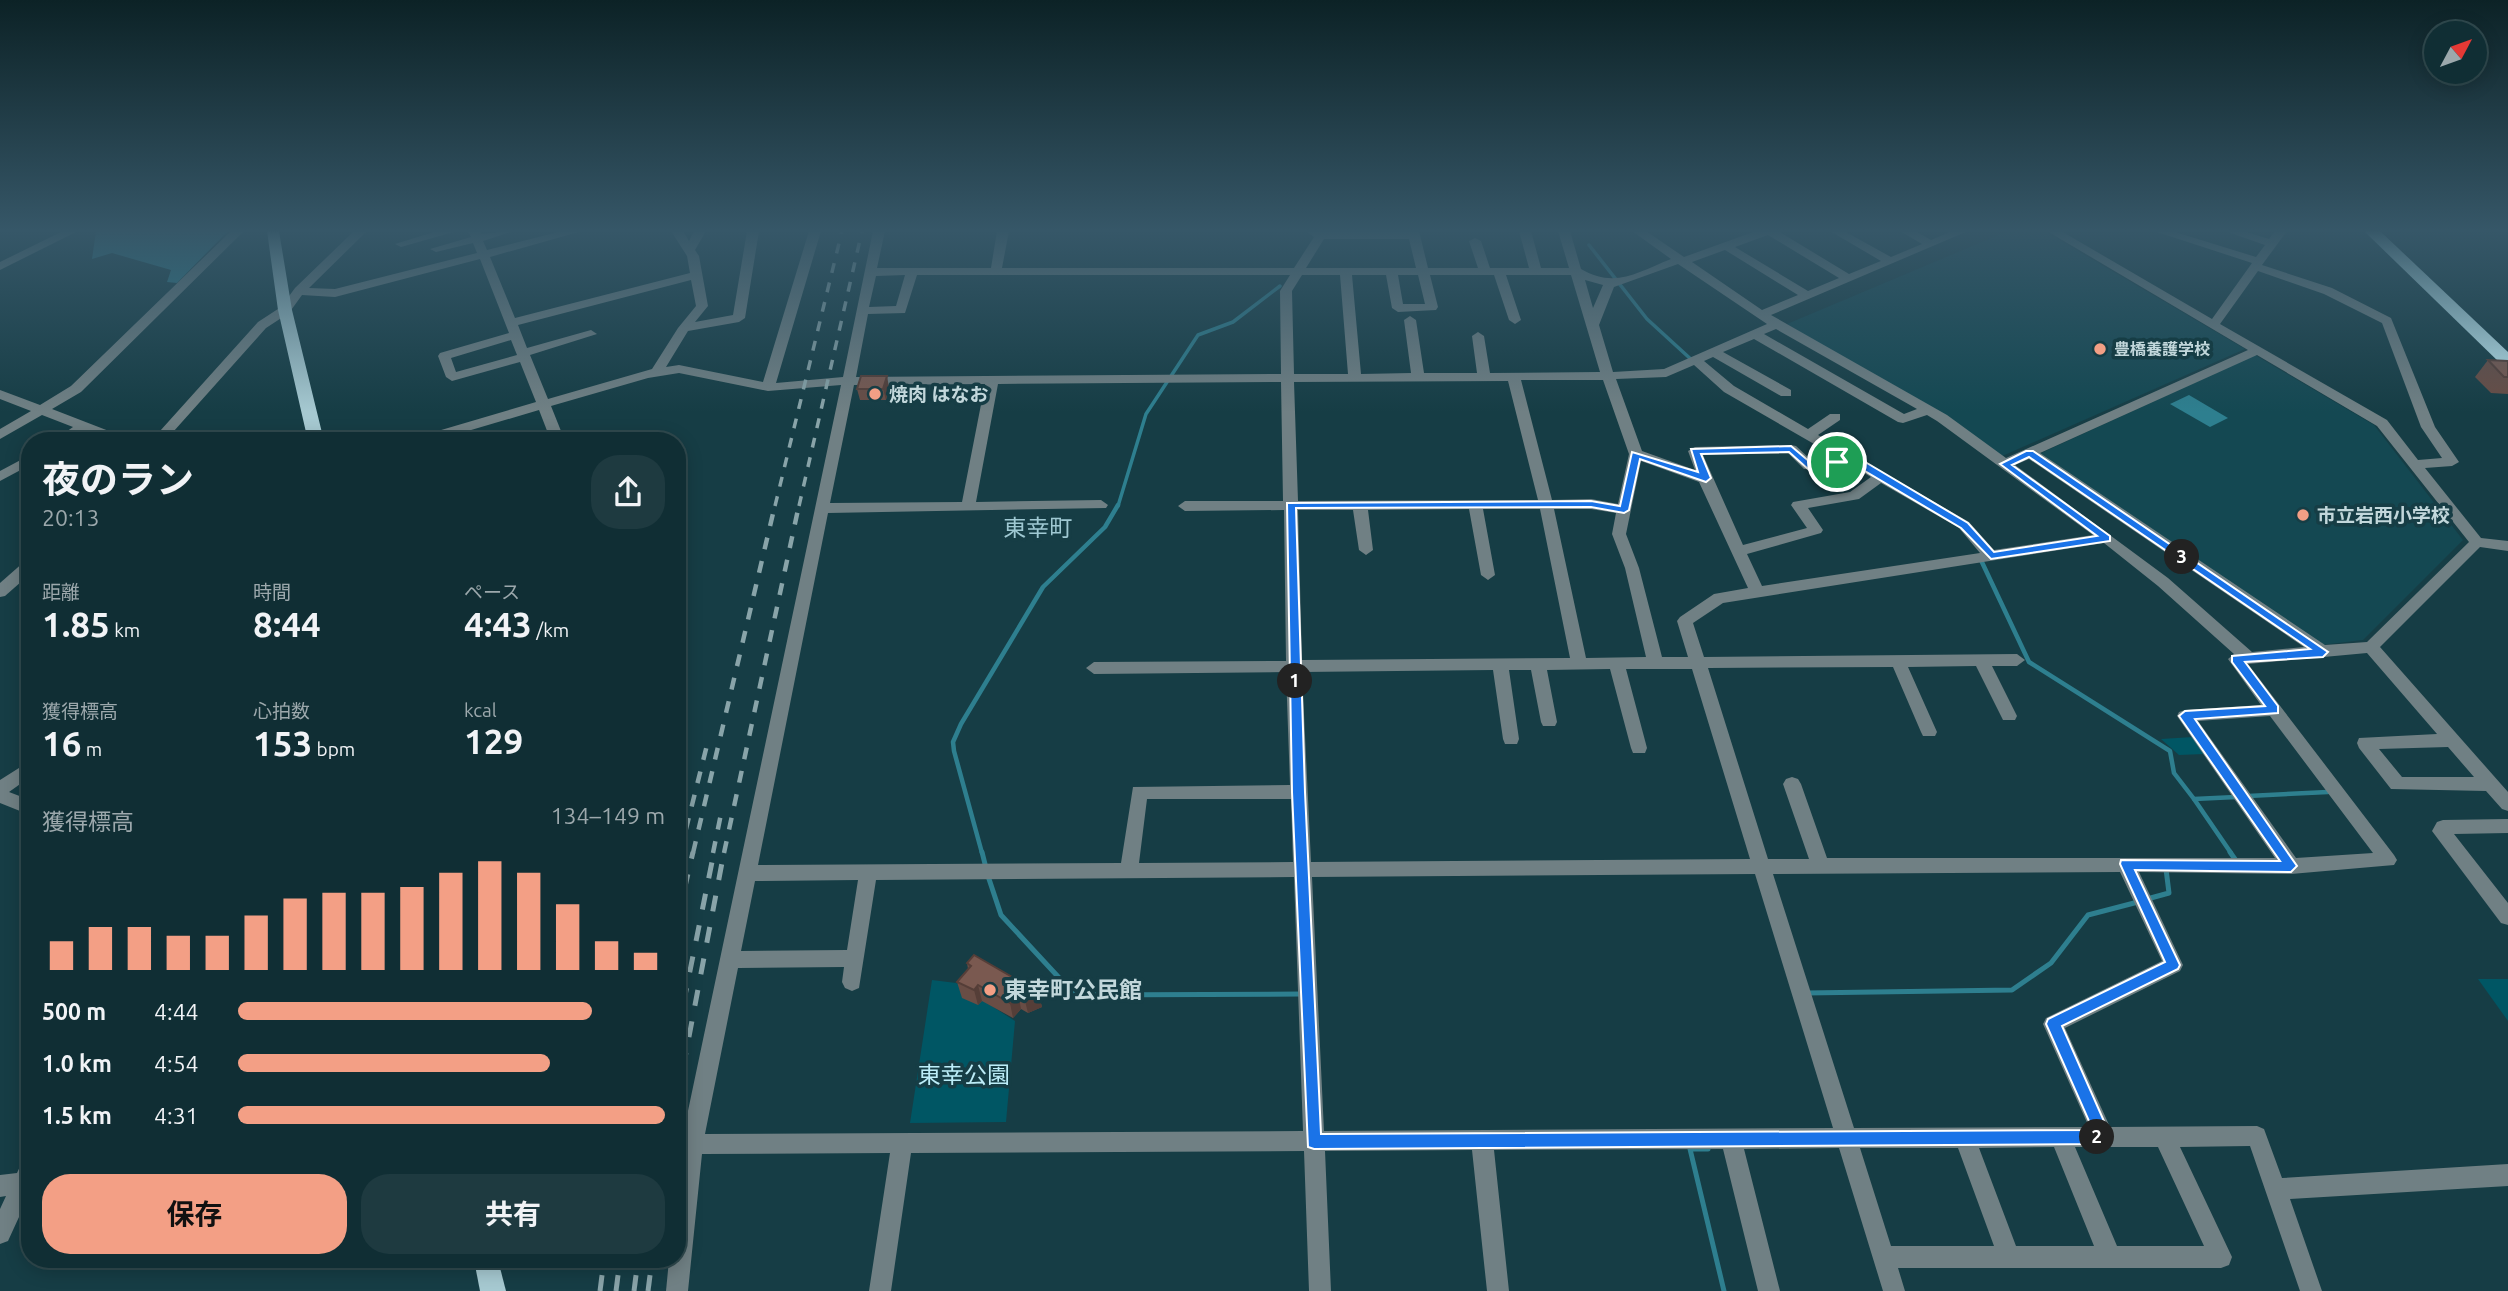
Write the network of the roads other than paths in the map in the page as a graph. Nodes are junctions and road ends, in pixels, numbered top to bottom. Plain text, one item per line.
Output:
1 (176, 291) edge
2 (282, 291) edge
3 (299, 291) edge
4 (303, 291) edge
5 (342, 291) edge
6 (499, 291) edge
7 (641, 291) edge
8 (699, 291) edge
9 (743, 291) edge
10 (796, 291) edge
11 (865, 291) edge
12 (906, 291) edge
13 (1286, 291) edge
14 (1348, 291) edge
15 (1395, 291) edge
16 (1428, 291) edge
17 (1502, 291) edge
18 (1583, 291) edge
19 (1607, 291) edge
20 (1725, 291) edge
21 (1799, 291) edge
22 (1819, 291) edge
23 (2157, 291) edge
24 (2238, 291) edge
25 (2329, 291) edge
26 (2434, 291) edge
27 (2446, 291) edge
28 (1807, 296) junction
29 (285, 310) junction
30 (861, 311) junction
31 (1761, 315) junction
32 (1410, 320) dead end
33 (1515, 320) dead end
34 (1593, 324) junction
35 (1777, 324) junction
36 (2214, 324) junction
37 (684, 328) junction
38 (514, 329) junction
39 (591, 334) dead end
40 (1756, 335) junction
41 (1478, 336) dead end
42 (2508, 349) edge
43 (2259, 350) junction
44 (1716, 353) junction
45 (523, 355) junction
46 (1696, 360) junction
47 (2508, 361) edge
48 (657, 372) junction
49 (1484, 376) junction
50 (1513, 376) junction
51 (1608, 376) junction
52 (1286, 377) junction
53 (1355, 377) junction
54 (1418, 377) junction
55 (992, 379) junction
56 (847, 381) junction
57 (768, 387) junction
58 (0, 394) edge
59 (543, 403) junction
60 (1762, 407) junction
61 (42, 410) junction
62 (1928, 410) junction
63 (1835, 417) dead end
64 (83, 427) junction
65 (75, 432) edge
66 (97, 432) edge
67 (166, 432) edge
68 (314, 432) edge
69 (448, 432) edge
70 (554, 432) edge
71 (1810, 434) junction
72 (0, 435) edge
73 (2030, 453) junction
74 (1636, 454) junction
75 (1846, 456) junction
76 (21, 464) edge
77 (2005, 464) junction
78 (2416, 464) junction
79 (0, 477) edge
80 (1882, 477) junction
81 (1706, 478) junction
82 (1475, 504) junction
83 (1546, 504) junction
84 (1101, 505) dead end
85 (1291, 505) junction
86 (1360, 505) junction
87 (1185, 506) dead end
88 (968, 507) junction
89 (824, 508) junction
90 (1624, 510) junction
91 (2107, 538) junction
92 (2477, 542) junction
93 (2508, 546) edge
94 (1366, 550) dead end
95 (1739, 551) junction
96 (1991, 556) junction
97 (21, 573) edge
98 (1488, 575) dead end
99 (0, 592) edge
100 (1758, 593) junction
101 (2371, 647) junction
102 (2323, 652) junction
103 (2248, 657) junction
104 (1981, 660) junction
105 (2017, 660) dead end
106 (1898, 661) junction
107 (1538, 663) junction
108 (1579, 663) junction
109 (1616, 663) junction
110 (1655, 663) junction
111 (1699, 663) junction
112 (1500, 664) junction
113 (1094, 668) dead end
114 (1294, 668) junction
115 (2274, 709) junction
116 (2009, 716) dead end
117 (1549, 722) dead end
118 (1930, 732) dead end
119 (1511, 739) dead end
120 (2453, 740) junction
121 (1639, 748) dead end
122 (21, 774) edge
123 (1792, 784) dead end
124 (2490, 784) junction
125 (0, 789) edge
126 (1299, 792) junction
127 (0, 795) edge
128 (21, 804) edge
129 (2508, 804) edge
130 (2508, 826) edge
131 (2126, 864) junction
132 (1821, 866) junction
133 (2291, 866) junction
134 (1761, 867) junction
135 (1302, 869) junction
136 (1129, 870) junction
137 (868, 872) junction
138 (747, 873) junction
139 (2501, 900) edge
140 (2508, 917) edge
141 (855, 957) junction
142 (729, 960) junction
143 (852, 982) dead end
144 (2164, 1136) junction
145 (2104, 1137) junction
146 (2060, 1138) junction
147 (1965, 1139) junction
148 (1731, 1140) junction
149 (1848, 1140) junction
150 (1482, 1141) junction
151 (1314, 1142) junction
152 (902, 1143) junction
153 (692, 1144) junction
154 (2508, 1175) edge
155 (21, 1180) edge
156 (0, 1186) edge
157 (2275, 1189) junction
158 (21, 1192) edge
159 (686, 1203) edge
160 (0, 1233) edge
161 (1884, 1257) junction
162 (2009, 1257) junction
163 (2110, 1257) junction
164 (488, 1268) edge
165 (679, 1268) edge
166 (494, 1291) edge
167 (677, 1291) edge
168 (880, 1291) edge
169 (1320, 1291) edge
170 (1498, 1291) edge
171 (1769, 1291) edge
172 (1894, 1291) edge
173 (2311, 1291) edge

1 - 61 street
2 - 29 main road
3 - 29 street
4 - 5 street
6 - 38 street
7 - 38 street
8 - 37 street
9 - 37 street
10 - 57 street
11 - 30 street
12 - 30 street
13 - 52 street
14 - 53 street
15 - 16 street
17 - 33 street
18 - 34 street
19 - 34 street
20 - 31 street
21 - 28 street
22 - 28 street
23 - 36 street
24 - 36 street
25 - 78 street
26 - 47 highway
27 - 42 highway
28 - 31 street
29 - 67 street
29 - 68 main road
30 - 56 street
31 - 35 street
32 - 54 street
34 - 51 street
35 - 40 street
35 - 62 street
36 - 43 street
37 - 48 street
38 - 45 street
38 - 45 street
39 - 45 street
40 - 44 street
40 - 62 street
41 - 49 street
43 - 73 street
43 - 78 street
44 - 46 street
44 - 60 street
45 - 59 street
46 - 51 street
46 - 60 street
48 - 57 street
48 - 59 street
49 - 50 street
49 - 54 street
50 - 51 street
50 - 83 street
51 - 74 street
52 - 53 street
52 - 55 street
52 - 85 street
53 - 54 street
55 - 56 street
55 - 88 street
56 - 57 street
56 - 89 street
58 - 61 street
59 - 69 street
59 - 70 street
60 - 71 street
61 - 64 street
61 - 72 street
62 - 77 street
63 - 71 street
64 - 65 street
64 - 66 street
71 - 75 street
73 - 77 street
73 - 102 street
74 - 81 street
74 - 90 street
75 - 80 street
75 - 81 street
76 - 79 street
77 - 91 street
78 - 92 street
80 - 95 street
80 - 96 street
81 - 95 street
82 - 83 street
82 - 86 street
82 - 98 street
83 - 90 street
83 - 108 street
84 - 88 street
85 - 86 street
85 - 87 street
85 - 114 street
86 - 94 street
88 - 89 street
89 - 138 street
90 - 110 street
91 - 96 street
91 - 103 street
92 - 93 street
92 - 101 street
95 - 100 street
96 - 100 street
97 - 99 street
100 - 111 street
101 - 102 street
101 - 120 street
102 - 103 street
103 - 115 street
104 - 105 street
104 - 106 street
104 - 116 street
106 - 111 street
106 - 118 street
107 - 108 street
107 - 112 street
107 - 117 street
108 - 109 street
109 - 110 street
109 - 121 street
110 - 111 street
111 - 134 street
112 - 114 street
112 - 119 street
113 - 114 street
114 - 126 street
115 - 133 street
115 - 133 street
120 - 124 street
120 - 124 street
122 - 125 street
123 - 132 street
124 - 129 street
126 - 135 street
126 - 136 street
127 - 128 street
130 - 139 street
131 - 132 street
131 - 133 street
131 - 145 street
132 - 134 street
134 - 135 street
134 - 149 street
135 - 136 street
135 - 151 street
136 - 137 street
137 - 138 street
137 - 141 street
138 - 142 street
139 - 140 street
141 - 142 street
141 - 143 street
142 - 153 street
144 - 145 street
144 - 157 street
144 - 163 street
145 - 146 street
146 - 147 street
146 - 163 street
147 - 149 street
147 - 162 street
148 - 149 street
148 - 150 street
148 - 171 street
149 - 161 street
150 - 151 street
150 - 170 street
151 - 152 street
151 - 169 street
152 - 153 street
152 - 168 street
153 - 159 street
154 - 157 street
155 - 156 street
157 - 173 street
158 - 160 street
161 - 162 street
161 - 172 street
162 - 163 street
164 - 166 main road
165 - 167 street

